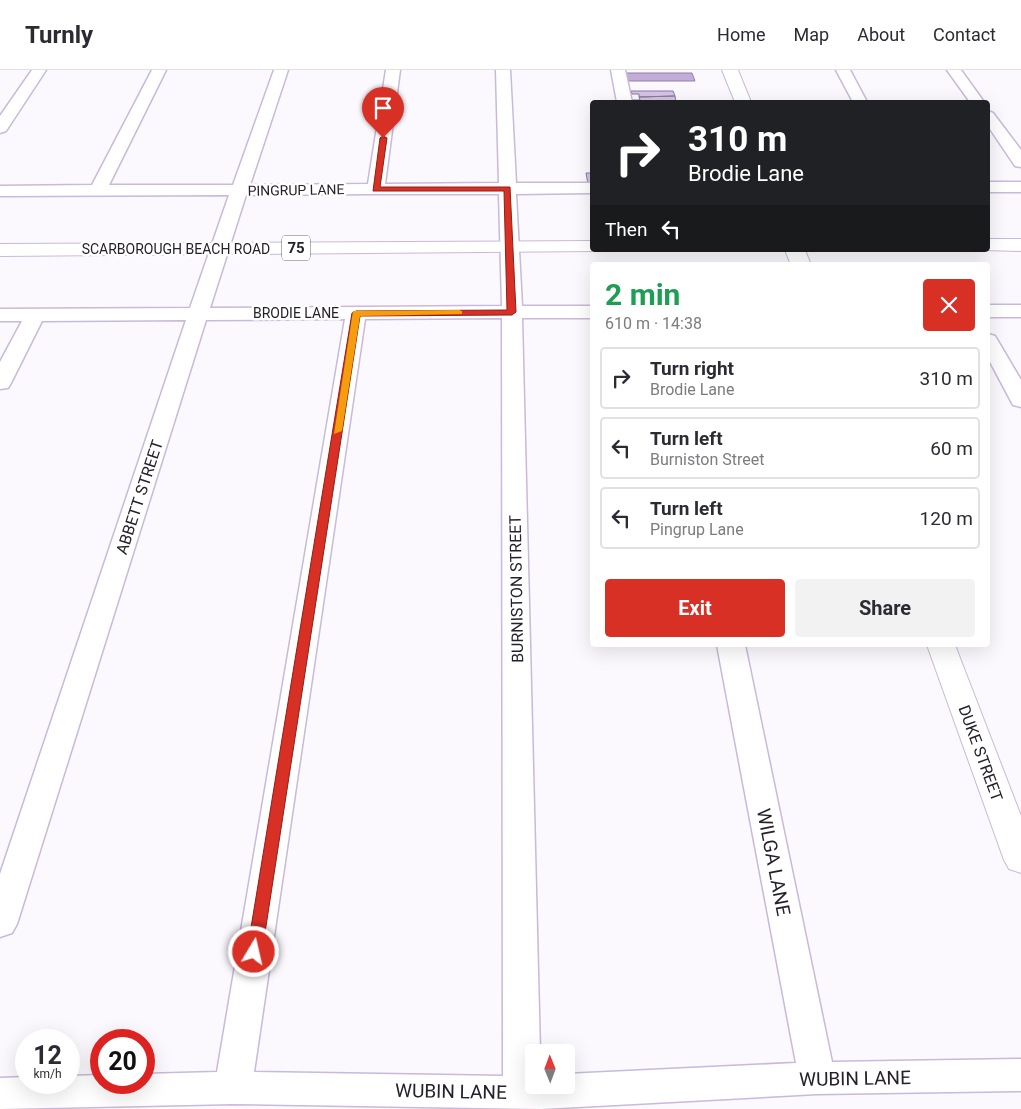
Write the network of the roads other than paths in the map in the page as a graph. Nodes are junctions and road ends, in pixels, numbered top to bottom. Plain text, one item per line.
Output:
1 (39, 70) edge
2 (159, 70) edge
3 (281, 70) edge
4 (393, 70) edge
5 (503, 70) edge
6 (618, 70) edge
7 (730, 70) edge
8 (843, 70) edge
9 (954, 70) edge
10 (625, 100) edge
11 (742, 100) edge
12 (859, 100) edge
13 (976, 100) edge
14 (990, 119) edge
15 (0, 128) edge
16 (1021, 162) edge
17 (990, 187) edge
18 (1021, 187) edge
19 (508, 188) junction
20 (590, 188) edge
21 (376, 190) junction
22 (0, 191) edge
23 (98, 191) junction
24 (240, 191) junction
25 (990, 245) edge
26 (1021, 245) edge
27 (509, 247) junction
28 (590, 247) edge
29 (220, 248) junction
30 (0, 250) edge
31 (990, 311) edge
32 (1021, 311) edge
33 (512, 312) junction
34 (590, 312) edge
35 (356, 313) junction
36 (198, 314) junction
37 (0, 315) edge
38 (35, 315) junction
39 (990, 344) edge
40 (0, 383) edge
41 (1021, 400) edge
42 (731, 647) edge
43 (942, 647) edge
44 (1021, 860) edge
45 (0, 924) edge
46 (1021, 1075) edge
47 (817, 1078) junction
48 (233, 1088) junction
49 (0, 1094) edge
50 (523, 1100) edge

1 - 15 street
2 - 23 street
3 - 24 street, ABBETT STREET
4 - 21 street
5 - 19 street, BURNISTON STREET
6 - 10 street
7 - 11 main road
8 - 12 street
9 - 13 street
14 - 16 street
17 - 18 street
19 - 20 street, PINGRUP LANE
19 - 21 street, PINGRUP LANE
19 - 27 street, BURNISTON STREET
21 - 24 street, PINGRUP LANE
22 - 23 street, PINGRUP LANE
23 - 24 street, PINGRUP LANE
24 - 29 street, ABBETT STREET
25 - 26 main road
27 - 28 main road, SCARBOROUGH BEACH ROAD / 75
27 - 29 main road, SCARBOROUGH BEACH ROAD / 75
27 - 33 street, BURNISTON STREET
29 - 30 main road, SCARBOROUGH BEACH ROAD / 75
29 - 36 street, ABBETT STREET
31 - 32 street
33 - 34 street, BRODIE LANE
33 - 35 street, BRODIE LANE
33 - 50 street, BURNISTON STREET
35 - 36 street, BRODIE LANE
35 - 48 street
36 - 38 street, BRODIE LANE
36 - 45 street, ABBETT STREET
37 - 38 street, BRODIE LANE
38 - 40 street
39 - 41 street
42 - 47 street, WILGA LANE
43 - 44 main road, DUKE STREET
46 - 47 street, WUBIN LANE
47 - 50 street, WUBIN LANE
48 - 49 street, WUBIN LANE
48 - 50 street, WUBIN LANE

